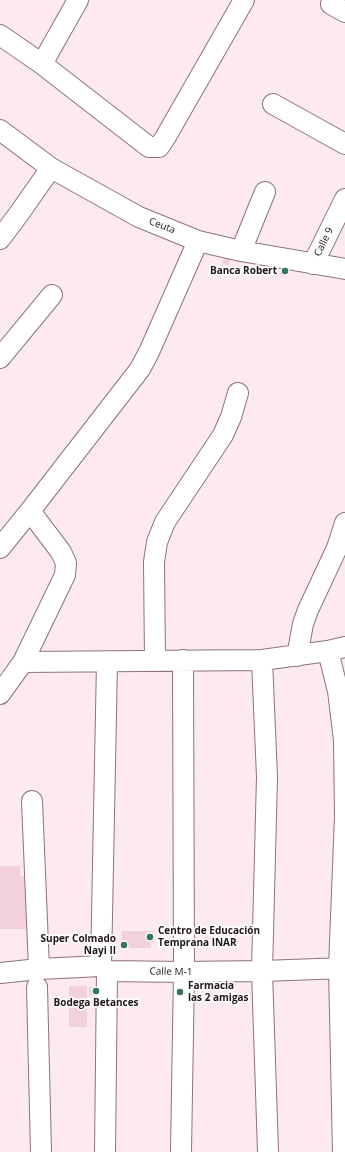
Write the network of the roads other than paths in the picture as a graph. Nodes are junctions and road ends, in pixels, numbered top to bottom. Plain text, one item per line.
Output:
1 (78, 0) edge
2 (244, 0) edge
3 (0, 34) edge
4 (42, 64) junction
5 (273, 104) dead end
6 (0, 130) edge
7 (345, 144) edge
8 (51, 168) junction
9 (265, 192) dead end
10 (345, 200) edge
11 (0, 239) edge
12 (198, 240) junction
13 (241, 251) junction
14 (313, 264) junction
15 (345, 269) edge
16 (52, 295) dead end
17 (0, 358) edge
18 (238, 393) dead end
19 (30, 511) junction
20 (345, 522) edge
21 (0, 548) edge
22 (337, 649) edge
23 (297, 656) junction
24 (183, 660) junction
25 (262, 660) junction
26 (155, 661) junction
27 (23, 662) junction
28 (108, 662) junction
29 (0, 694) edge
30 (32, 801) dead end
31 (104, 968) junction
32 (342, 968) edge
33 (262, 971) junction
34 (184, 972) junction
35 (0, 974) edge
36 (38, 978) junction
37 (41, 1152) edge
38 (105, 1152) edge
39 (181, 1152) edge
40 (268, 1152) edge
41 (343, 1152) edge

1 - 4 street
2 - 4 street
3 - 4 street
5 - 7 street
6 - 8 street, Ceuta
8 - 11 street
8 - 12 street, Ceuta
9 - 13 street
10 - 14 street, Calle 9
12 - 13 street, Ceuta
12 - 19 street
13 - 14 street, Ceuta
14 - 15 street, Ceuta
16 - 17 street
18 - 26 street
19 - 21 street
19 - 27 street
20 - 23 street
22 - 23 street
22 - 32 street
23 - 25 street
24 - 25 street
24 - 26 street
24 - 34 street
25 - 33 street
26 - 28 street
27 - 28 street
27 - 29 street
28 - 31 street
30 - 36 street
31 - 34 street, Calle M-1
31 - 36 street, Calle M-1
31 - 38 street
32 - 33 street, Calle M-1
32 - 41 street
33 - 34 street, Calle M-1
33 - 40 street
34 - 39 street
35 - 36 street, Calle M-1
36 - 37 street

